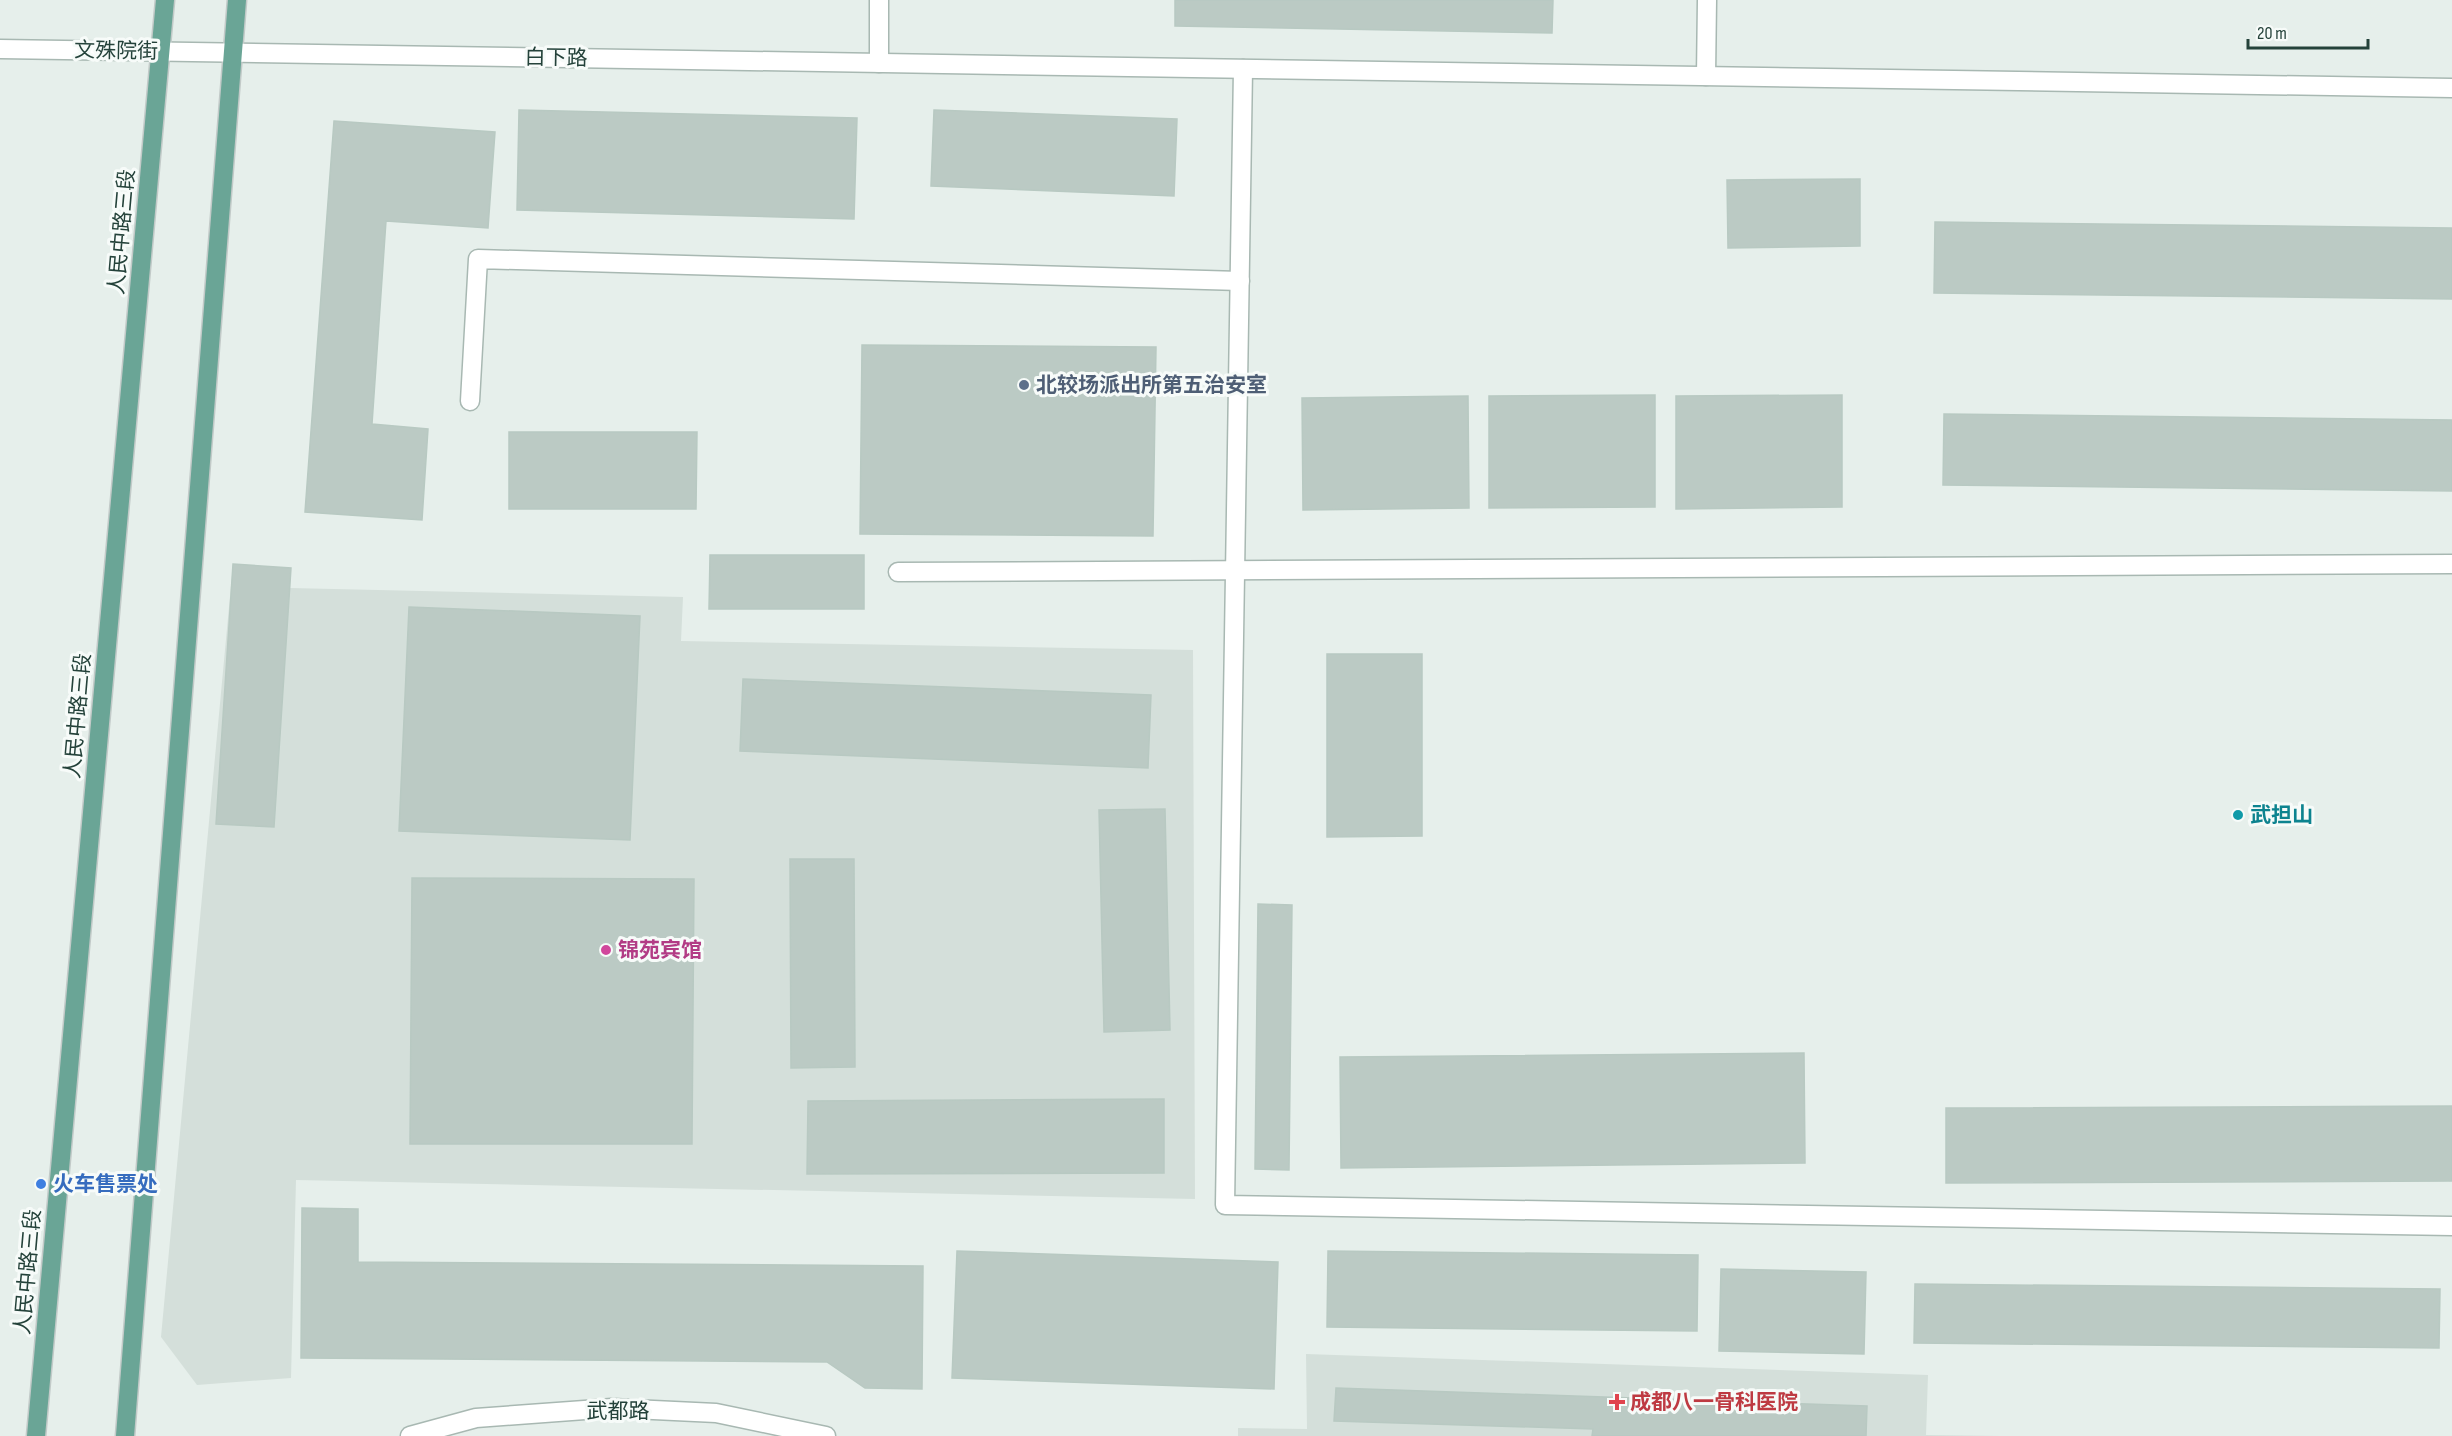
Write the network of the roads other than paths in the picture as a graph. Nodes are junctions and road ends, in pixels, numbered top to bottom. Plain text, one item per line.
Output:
1 (165, 0) edge
2 (237, 0) edge
3 (879, 0) edge
4 (1707, 0) edge
5 (0, 49) edge
6 (161, 52) junction
7 (233, 53) junction
8 (879, 63) junction
9 (1243, 69) junction
10 (1706, 76) junction
11 (2452, 88) edge
12 (1240, 281) junction
13 (470, 401) dead end
14 (2452, 564) edge
15 (1236, 571) junction
16 (898, 572) dead end
17 (2452, 1226) edge
18 (36, 1436) edge
19 (125, 1436) edge
20 (410, 1436) edge
21 (825, 1436) edge

1 - 6 main road, 人民中路三段
2 - 7 main road
3 - 8 street
4 - 10 street
5 - 6 street, 文殊院街
6 - 7 street, 文殊院街
6 - 18 main road, 人民中路三段
7 - 8 street, 白下路
7 - 19 main road
8 - 9 street, 白下路
9 - 10 street, 白下路
9 - 12 street
10 - 11 street, 白下路
12 - 13 street
12 - 15 street
14 - 15 street
15 - 16 street
15 - 17 street
20 - 21 street, 武都路

